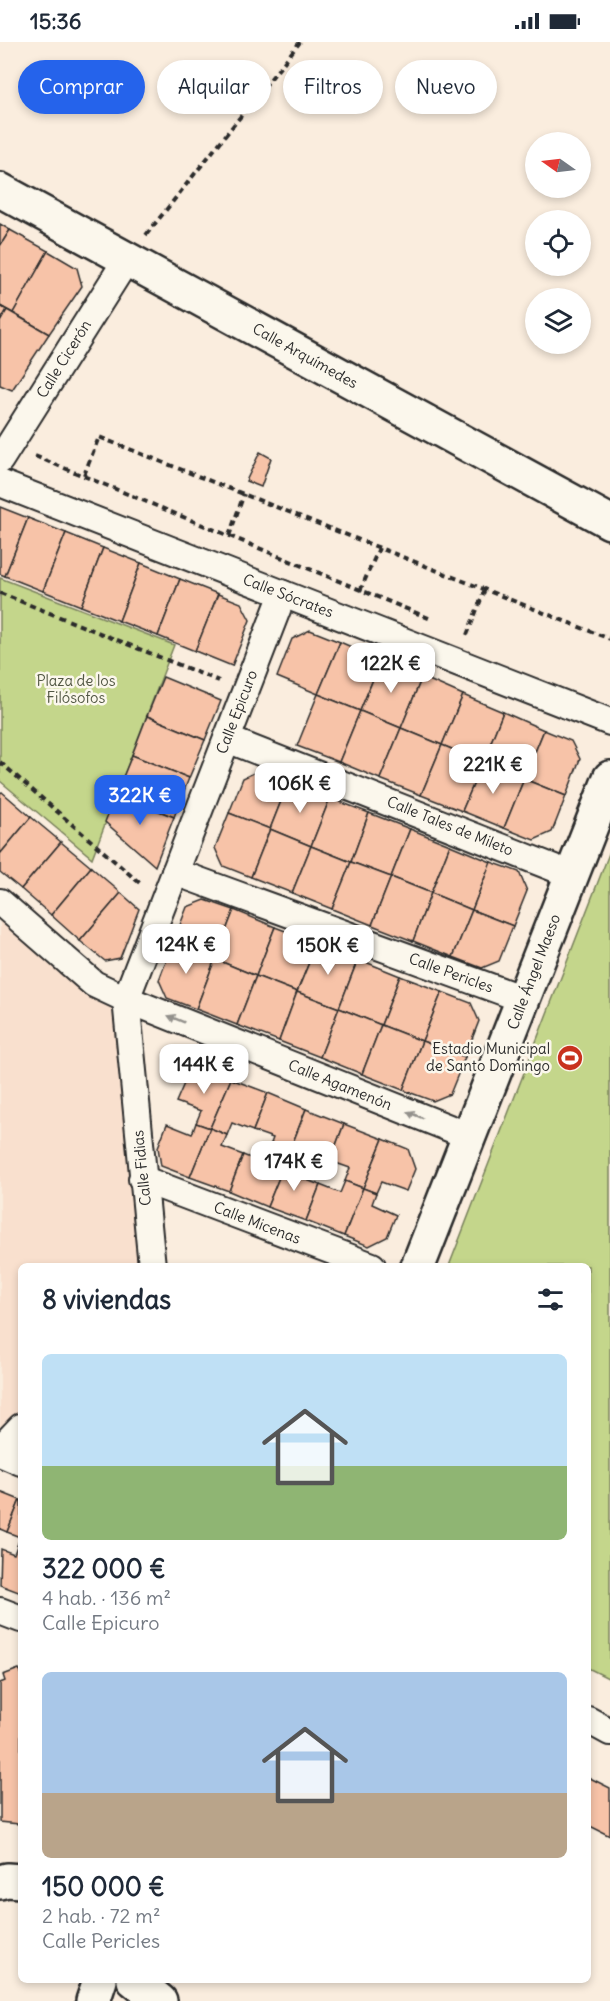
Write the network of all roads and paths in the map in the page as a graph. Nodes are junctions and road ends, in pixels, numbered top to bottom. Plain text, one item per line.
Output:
1 (300, 42) edge
2 (0, 190) edge
3 (127, 259) junction
4 (5, 452) edge
5 (84, 476) junction
6 (0, 483) edge
7 (244, 494) junction
8 (610, 522) edge
9 (229, 536) junction
10 (379, 548) junction
11 (485, 589) junction
12 (361, 590) junction
13 (0, 593) edge
14 (283, 594) junction
15 (349, 620) junction
16 (436, 621) dead end
17 (457, 629) dead end
18 (468, 634) junction
19 (478, 638) dead end
20 (610, 639) edge
21 (457, 661) junction
22 (245, 692) junction
23 (610, 722) edge
24 (227, 738) junction
25 (0, 762) edge
26 (610, 777) edge
27 (175, 872) junction
28 (572, 875) junction
29 (0, 902) edge
30 (163, 903) junction
31 (126, 999) junction
32 (523, 999) junction
33 (469, 1136) junction
34 (142, 1179) junction
35 (152, 1263) edge
36 (364, 1263) edge
37 (419, 1263) edge
38 (18, 1430) edge
39 (0, 1451) edge
40 (18, 1460) edge
41 (0, 1611) edge
42 (18, 1618) edge
43 (591, 1722) edge
44 (610, 1732) edge
45 (99, 1983) edge
46 (138, 1983) edge
47 (93, 2001) edge
48 (160, 2001) edge

1 - 3 path
2 - 3 street, Calle Arquímedes
3 - 4 street, Calle Cicerón
3 - 8 street, Calle Arquímedes
4 - 5 path
5 - 7 path
5 - 9 path
6 - 14 street, Calle Sócrates
7 - 9 path
7 - 10 path
9 - 12 path
10 - 11 path
10 - 12 path
11 - 18 path
11 - 20 path
12 - 15 path
12 - 16 path
13 - 22 path
14 - 15 street, Calle Sócrates
14 - 22 street, Calle Epicuro
15 - 21 street, Calle Sócrates
17 - 18 path
18 - 19 path
18 - 21 path
21 - 23 street, Calle Sócrates
22 - 24 street, Calle Epicuro
24 - 27 street, Calle Epicuro
24 - 28 street, Calle Tales de Mileto
25 - 30 path
26 - 28 street, Calle Ángel Maeso
27 - 30 street, Calle Epicuro
27 - 32 street, Calle Pericles
28 - 32 street, Calle Ángel Maeso
29 - 31 street, Calle Agamenón
30 - 31 street, Calle Epicuro
33 -> 31 street, Calle Agamenón
31 - 34 street, Calle Fidias
32 - 33 street, Calle Ángel Maeso
33 - 37 street, Calle Ángel Maeso
34 - 35 street, Calle Fidias
34 - 36 street, Calle Micenas
38 - 39 street
39 - 40 street
41 - 42 street
43 - 44 street
45 - 47 street
46 - 48 street

